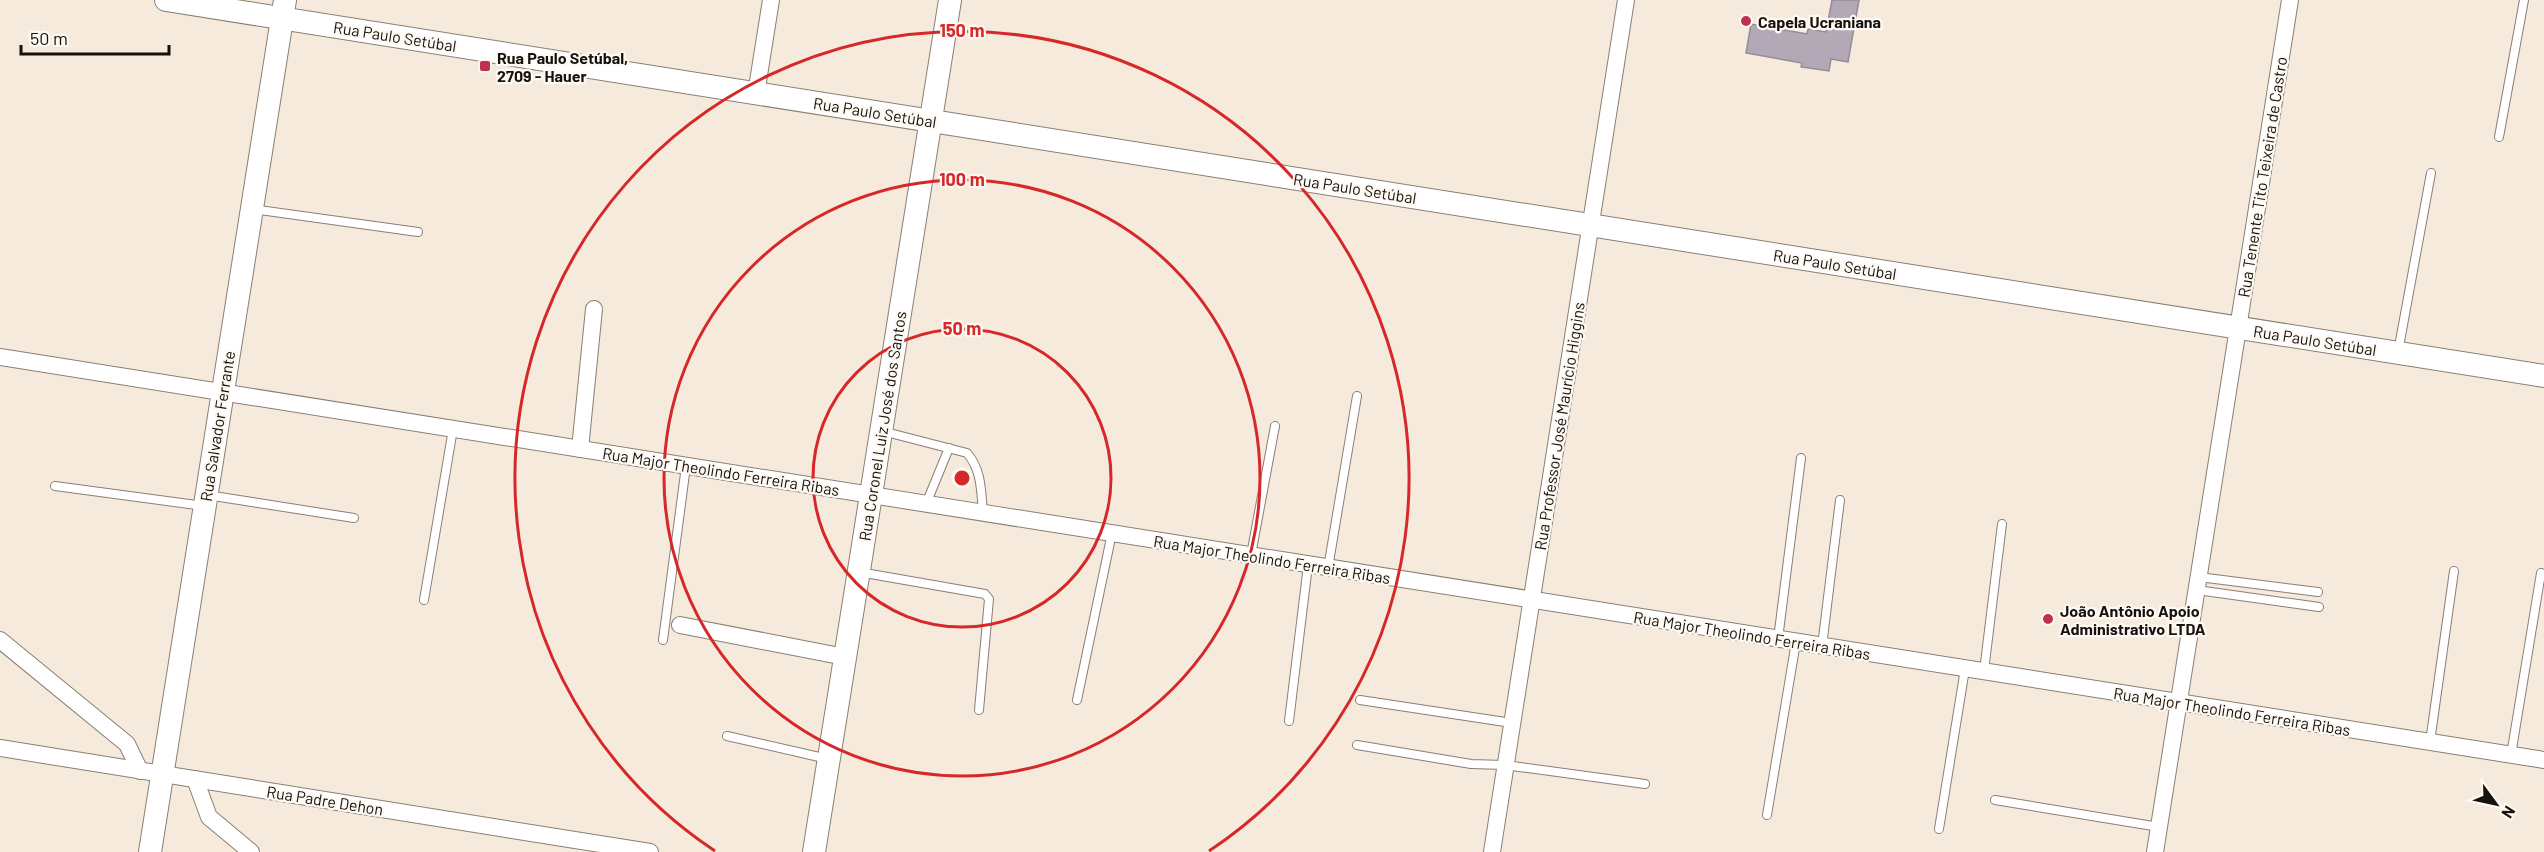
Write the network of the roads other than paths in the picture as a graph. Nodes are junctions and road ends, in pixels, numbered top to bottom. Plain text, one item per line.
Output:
1 (166, 0) edge
2 (771, 0) edge
3 (950, 0) edge
4 (1626, 0) edge
5 (2290, 0) edge
6 (2524, 0) edge
7 (283, 9) edge
8 (756, 94) junction
9 (931, 121) junction
10 (2499, 137) dead end
11 (2431, 173) dead end
12 (252, 209) junction
13 (1591, 225) junction
14 (418, 232) dead end
15 (594, 309) dead end
16 (2238, 328) junction
17 (2397, 353) junction
18 (0, 357) edge
19 (2544, 376) edge
20 (222, 393) junction
21 (1357, 396) dead end
22 (1275, 426) dead end
23 (453, 429) junction
24 (881, 430) junction
25 (950, 448) junction
26 (579, 449) junction
27 (1801, 458) dead end
28 (686, 466) junction
29 (55, 486) dead end
30 (871, 495) junction
31 (205, 500) junction
32 (1840, 500) dead end
33 (926, 504) junction
34 (984, 513) junction
35 (354, 518) dead end
36 (2002, 524) dead end
37 (1112, 533) junction
38 (1251, 555) junction
39 (1308, 565) junction
40 (1328, 567) junction
41 (2454, 571) dead end
42 (859, 572) junction
43 (2541, 573) dead end
44 (2198, 583) junction
45 (2318, 592) dead end
46 (424, 600) dead end
47 (1532, 600) junction
48 (2319, 607) dead end
49 (680, 625) dead end
50 (1778, 639) junction
51 (0, 640) edge
52 (663, 640) dead end
53 (1796, 642) junction
54 (1822, 646) junction
55 (845, 657) junction
56 (1965, 669) junction
57 (1984, 671) junction
58 (1077, 700) dead end
59 (1360, 700) dead end
60 (2179, 702) junction
61 (979, 710) dead end
62 (1289, 721) dead end
63 (1512, 723) junction
64 (727, 736) dead end
65 (2430, 742) junction
66 (1357, 745) dead end
67 (0, 748) edge
68 (2511, 755) junction
69 (829, 759) junction
70 (2544, 760) edge
71 (1505, 765) junction
72 (151, 773) junction
73 (195, 780) junction
74 (1645, 784) dead end
75 (1995, 800) dead end
76 (1767, 815) dead end
77 (2159, 827) junction
78 (1939, 829) dead end
79 (150, 852) edge
80 (251, 852) edge
81 (650, 852) edge
82 (814, 852) edge
83 (1492, 852) edge
84 (2155, 852) edge

1 - 7 main road, Rua Paulo Setúbal
2 - 8 street
3 - 9 main road, Rua Coronel Luiz José dos Santos
4 - 13 street, Rua Professor José Maurício Higgins
5 - 16 street, Rua Tenente Tito Teixeira de Castro
6 - 10 lane
7 - 8 main road, Rua Paulo Setúbal
7 - 12 main road, Rua Salvador Ferrante
8 - 9 main road, Rua Paulo Setúbal
9 - 13 main road, Rua Paulo Setúbal
9 - 24 main road, Rua Coronel Luiz José dos Santos
11 - 17 lane
12 - 14 lane
12 - 20 main road, Rua Salvador Ferrante
13 - 16 main road, Rua Paulo Setúbal
13 - 47 street, Rua Professor José Maurício Higgins
15 - 26 street
16 - 17 main road, Rua Paulo Setúbal
16 - 44 street, Rua Tenente Tito Teixeira de Castro
17 - 19 main road, Rua Paulo Setúbal
18 - 20 street, Rua Major Theolindo Ferreira Ribas
20 - 23 street, Rua Major Theolindo Ferreira Ribas
20 - 31 main road, Rua Salvador Ferrante
21 - 40 lane
22 - 38 lane
23 - 26 street, Rua Major Theolindo Ferreira Ribas
23 - 46 lane
24 - 25 lane
24 - 30 main road, Rua Coronel Luiz José dos Santos
25 - 33 lane
25 - 34 lane
26 - 28 street, Rua Major Theolindo Ferreira Ribas
27 - 50 lane
28 - 30 street, Rua Major Theolindo Ferreira Ribas
28 - 52 lane
29 - 31 lane
30 - 33 street, Rua Major Theolindo Ferreira Ribas
30 - 42 main road, Rua Coronel Luiz José dos Santos
31 - 35 lane
31 - 72 main road, Rua Salvador Ferrante
32 - 54 lane
33 - 34 street, Rua Major Theolindo Ferreira Ribas
34 - 37 street, Rua Major Theolindo Ferreira Ribas
36 - 57 lane
37 - 38 street, Rua Major Theolindo Ferreira Ribas
37 - 58 lane
38 - 39 street, Rua Major Theolindo Ferreira Ribas
39 - 40 street, Rua Major Theolindo Ferreira Ribas
39 - 62 lane
40 - 47 street, Rua Major Theolindo Ferreira Ribas
41 - 65 lane
42 - 55 main road, Rua Coronel Luiz José dos Santos
42 - 61 lane
43 - 68 lane
44 - 45 lane
44 - 48 lane
44 - 60 street, Rua Tenente Tito Teixeira de Castro
47 - 50 street, Rua Major Theolindo Ferreira Ribas
47 - 63 street, Rua Professor José Maurício Higgins
49 - 55 street
50 - 53 street, Rua Major Theolindo Ferreira Ribas
51 - 72 street
53 - 54 street, Rua Major Theolindo Ferreira Ribas
53 - 76 lane
54 - 56 street, Rua Major Theolindo Ferreira Ribas
55 - 69 main road, Rua Coronel Luiz José dos Santos
56 - 57 street, Rua Major Theolindo Ferreira Ribas
56 - 78 lane
57 - 60 street, Rua Major Theolindo Ferreira Ribas
59 - 63 lane
60 - 65 street, Rua Major Theolindo Ferreira Ribas
60 - 77 street, Rua Tenente Tito Teixeira de Castro
63 - 71 street, Rua Professor José Maurício Higgins
64 - 69 lane
65 - 68 street, Rua Major Theolindo Ferreira Ribas
66 - 71 lane
67 - 72 street, Rua Padre Dehon
68 - 70 street, Rua Major Theolindo Ferreira Ribas
69 - 82 main road, Rua Coronel Luiz José dos Santos
71 - 74 lane
71 - 83 street, Rua Professor José Maurício Higgins
72 - 73 street, Rua Padre Dehon
72 - 79 main road, Rua Salvador Ferrante
73 - 80 street
73 - 81 street, Rua Padre Dehon
75 - 77 lane
77 - 84 street, Rua Tenente Tito Teixeira de Castro

